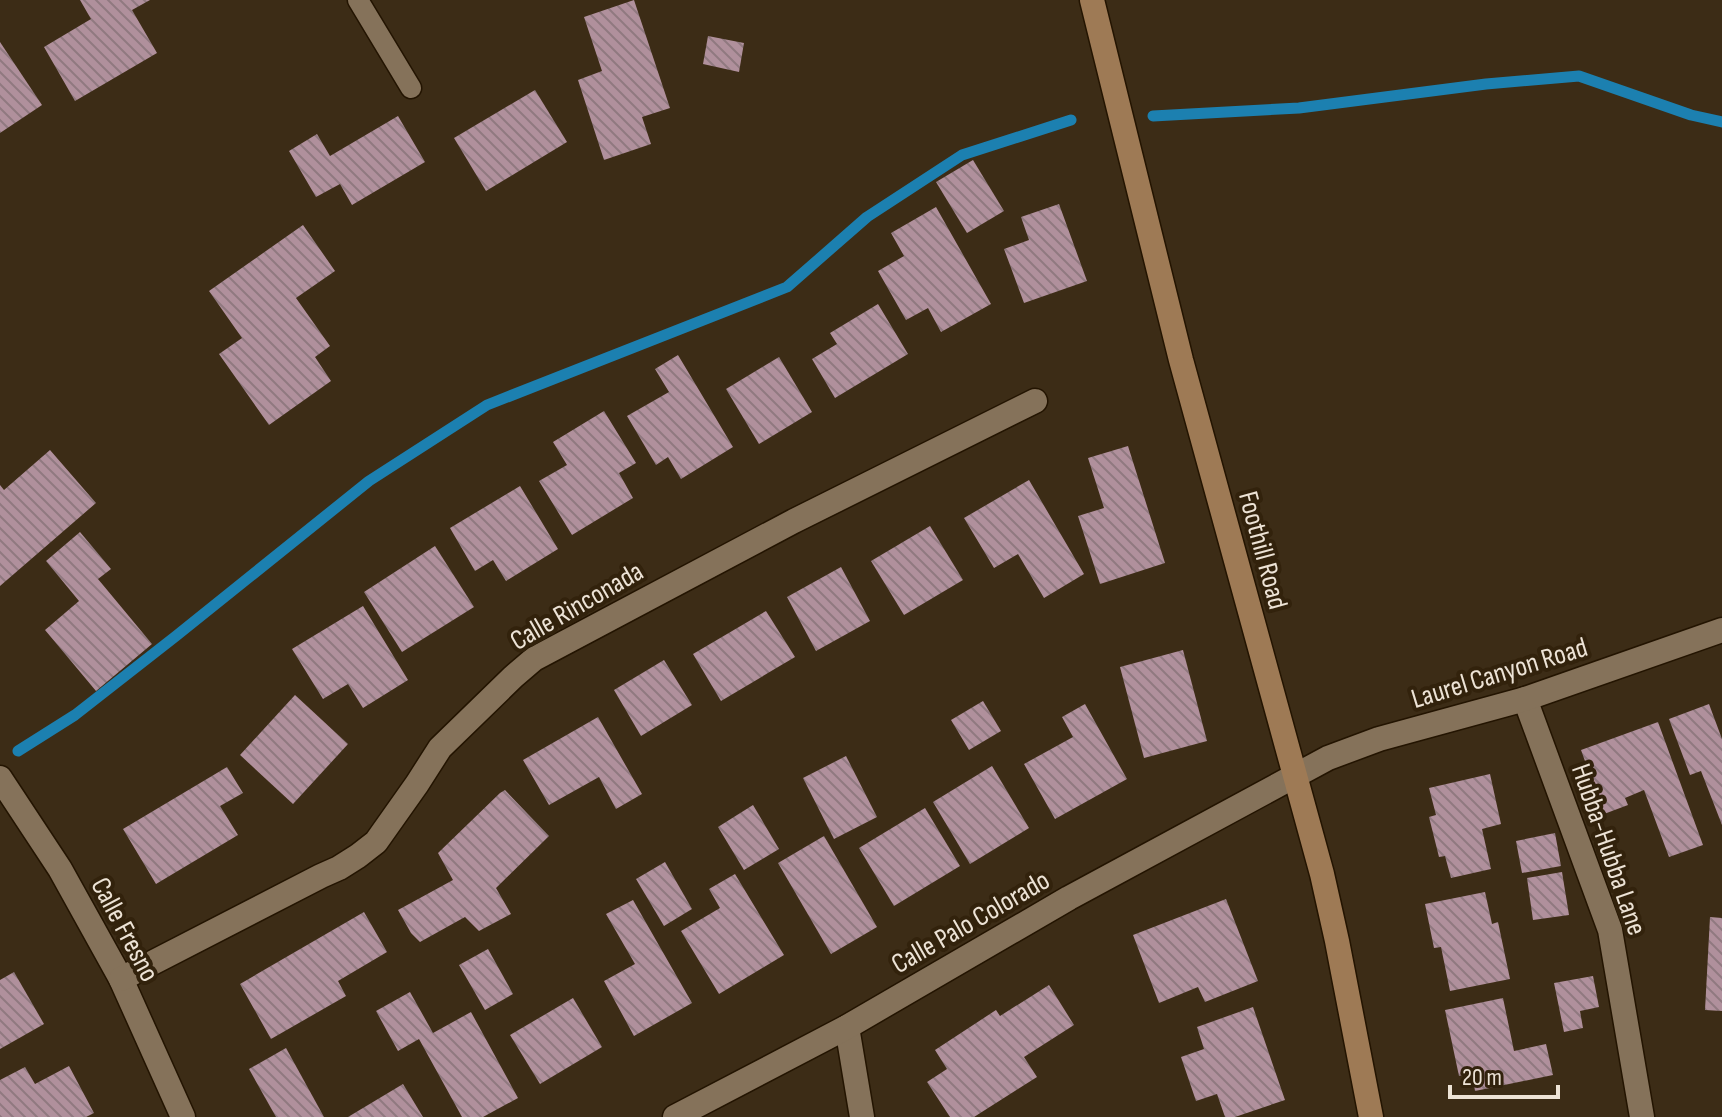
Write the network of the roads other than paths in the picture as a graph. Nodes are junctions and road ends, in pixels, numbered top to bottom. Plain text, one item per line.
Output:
1 (358, 0) edge
2 (1092, 0) edge
3 (411, 88) dead end
4 (1035, 401) dead end
5 (1722, 630) edge
6 (1525, 699) junction
7 (1295, 776) junction
8 (0, 778) edge
9 (121, 979) junction
10 (847, 1027) junction
11 (183, 1117) edge
12 (675, 1117) edge
13 (862, 1117) edge
14 (1371, 1117) edge
15 (1642, 1117) edge

1 - 3 lane
2 - 7 main road, Foothill Road
4 - 9 street, Calle Rinconada
5 - 6 street, Laurel Canyon Road
6 - 7 street, Laurel Canyon Road
6 - 15 street, Hubba-Hubba Lane
7 - 10 street, Calle Palo Colorado
7 - 14 main road, Foothill Road
8 - 9 street, Calle Fresno
9 - 11 street, Calle Fresno
10 - 12 street, Calle Palo Colorado
10 - 13 street

